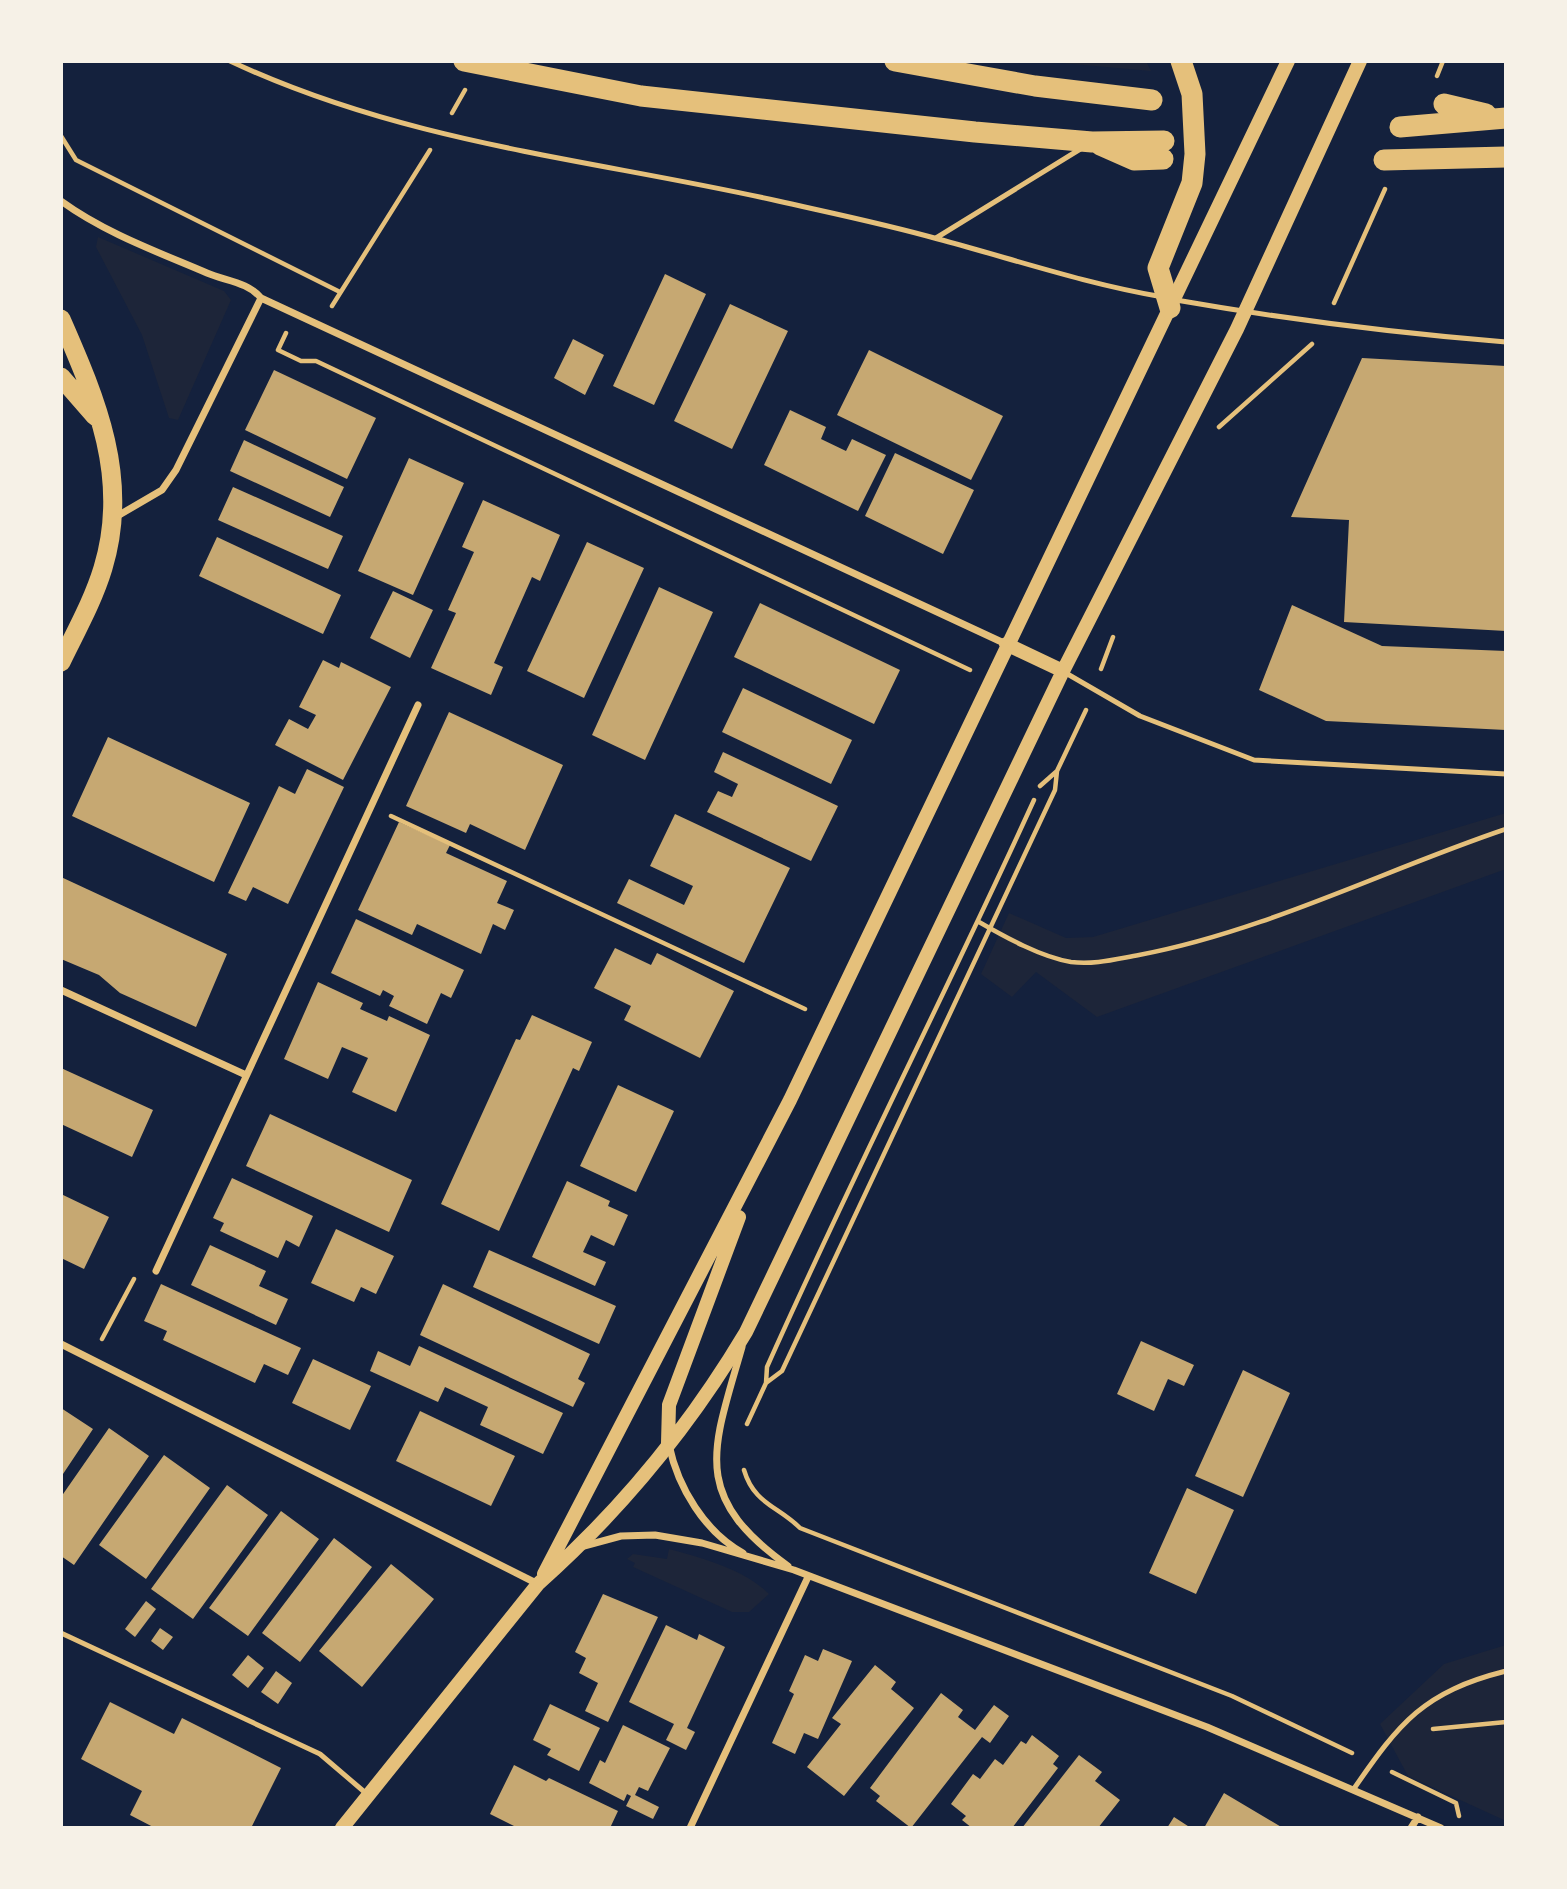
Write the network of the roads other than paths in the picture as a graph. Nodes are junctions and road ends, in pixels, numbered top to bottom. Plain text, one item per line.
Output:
1 (895, 61) edge
2 (1181, 61) edge
3 (1288, 61) edge
4 (1360, 61) edge
5 (232, 62) edge
6 (467, 71) edge
7 (1438, 95) road end
8 (1152, 100) dead end
9 (1506, 118) edge
10 (1400, 127) dead end
11 (1092, 142) junction
12 (1163, 150) dead end
13 (1506, 157) edge
14 (1384, 160) dead end
15 (61, 201) edge
16 (936, 238) junction
17 (261, 298) junction
18 (1167, 314) junction
19 (61, 319) edge
20 (1506, 342) edge
21 (61, 377) edge
22 (104, 427) junction
23 (114, 518) junction
24 (1006, 644) junction
25 (61, 662) edge
26 (1063, 671) junction
27 (418, 705) dead end
28 (1506, 774) edge
29 (61, 990) edge
30 (246, 1075) junction
31 (765, 1150) junction
32 (156, 1271) road end
33 (746, 1332) junction
34 (61, 1345) edge
35 (668, 1443) junction
36 (573, 1552) junction
37 (756, 1560) junction
38 (794, 1570) junction
39 (808, 1577) junction
40 (538, 1584) junction
41 (61, 1633) edge
42 (1506, 1671) edge
43 (1353, 1790) junction
44 (368, 1795) junction
45 (1418, 1817) junction
46 (342, 1828) edge
47 (691, 1828) edge
48 (1411, 1828) edge
49 (1441, 1828) edge

1 - 8 highway
2 - 18 highway
3 - 18 main road
4 - 26 main road
5 - 16 lane
6 - 11 highway
7 - 9 highway
9 - 10 highway
11 - 12 highway
11 - 16 lane
13 - 14 highway
15 - 17 street
16 - 20 lane
17 - 23 street
17 - 24 street
18 - 24 main road
19 - 22 highway
21 - 22 highway
22 - 23 highway
23 - 25 highway
24 - 26 main road
24 - 31 main road
26 - 28 lane
26 - 33 main road
27 - 30 street
29 - 30 street
30 - 32 street
31 - 35 main road
31 - 40 main road
33 - 35 main road
33 - 38 street
34 - 40 street
35 - 36 main road
35 - 37 street
36 - 37 street
36 - 40 main road
37 - 38 street
38 - 39 street
39 - 43 street
39 - 47 street
40 - 44 main road
41 - 44 lane
42 - 43 lane
43 - 45 street
44 - 46 main road
45 - 48 street
45 - 49 street

